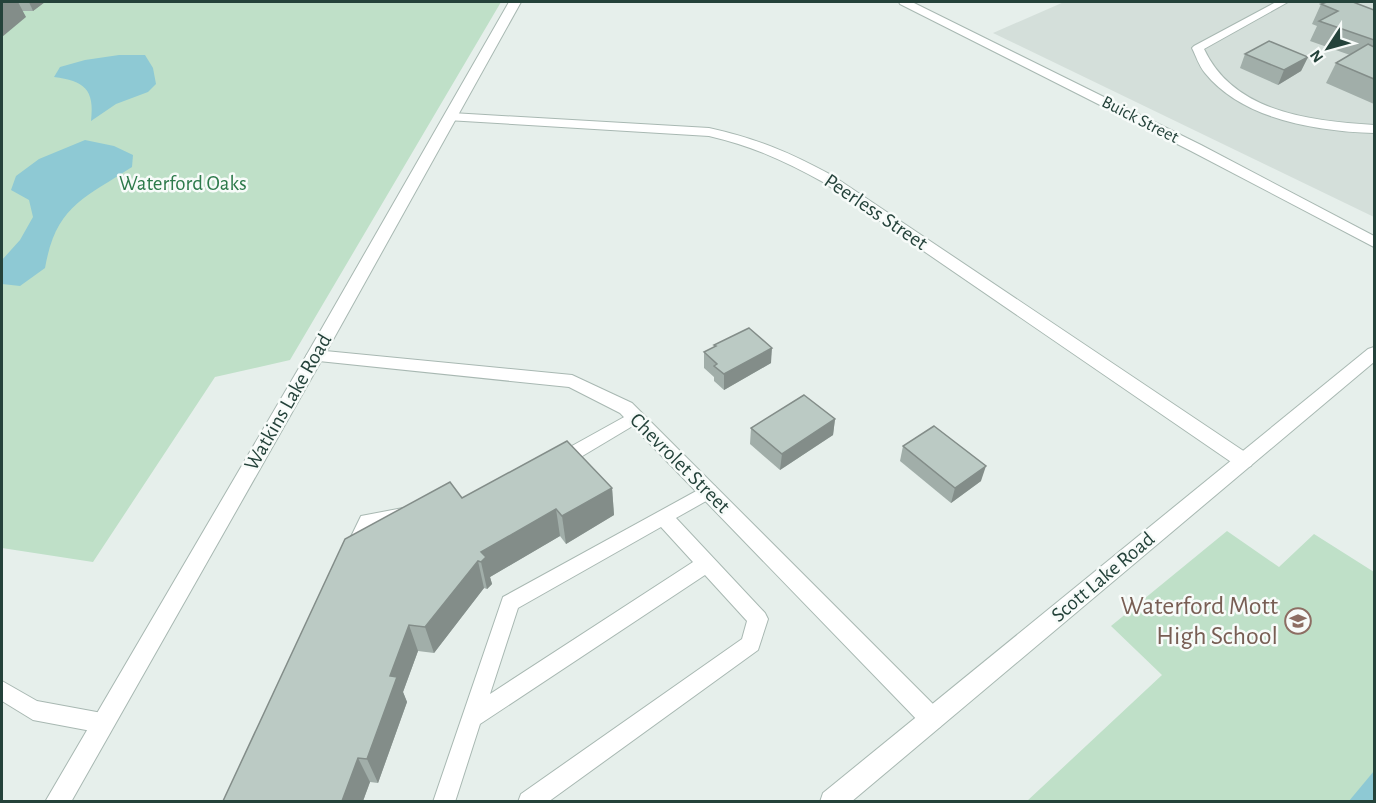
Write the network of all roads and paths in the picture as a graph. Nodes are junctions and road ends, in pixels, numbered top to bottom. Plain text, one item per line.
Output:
1 (515, 2) edge
2 (904, 2) edge
3 (1283, 2) edge
4 (452, 117) junction
5 (1374, 129) edge
6 (1374, 242) edge
7 (1374, 353) edge
8 (315, 356) junction
9 (635, 417) junction
10 (1244, 460) junction
11 (542, 471) edge
12 (709, 491) junction
13 (423, 512) edge
14 (663, 517) junction
15 (347, 564) edge
16 (706, 564) junction
17 (2, 690) edge
18 (472, 718) junction
19 (932, 719) junction
20 (102, 723) junction
21 (57, 801) edge
22 (444, 801) edge
23 (529, 801) edge
24 (832, 801) edge

1 - 4 street, Watkins Lake Road
2 - 6 street, Buick Street
3 - 5 lane
4 - 8 street, Watkins Lake Road
4 - 10 street, Peerless Street
7 - 10 street, Scott Lake Road
8 - 9 street, Chevrolet Street
8 - 20 street, Watkins Lake Road
9 - 11 lane
9 - 12 street, Chevrolet Street
10 - 19 street, Scott Lake Road
12 - 14 lane
12 - 19 street, Chevrolet Street
13 - 15 lane
14 - 16 lane
14 - 18 lane
16 - 18 lane
16 - 23 lane
17 - 20 lane
18 - 22 lane
19 - 24 street, Scott Lake Road
20 - 21 street, Watkins Lake Road

